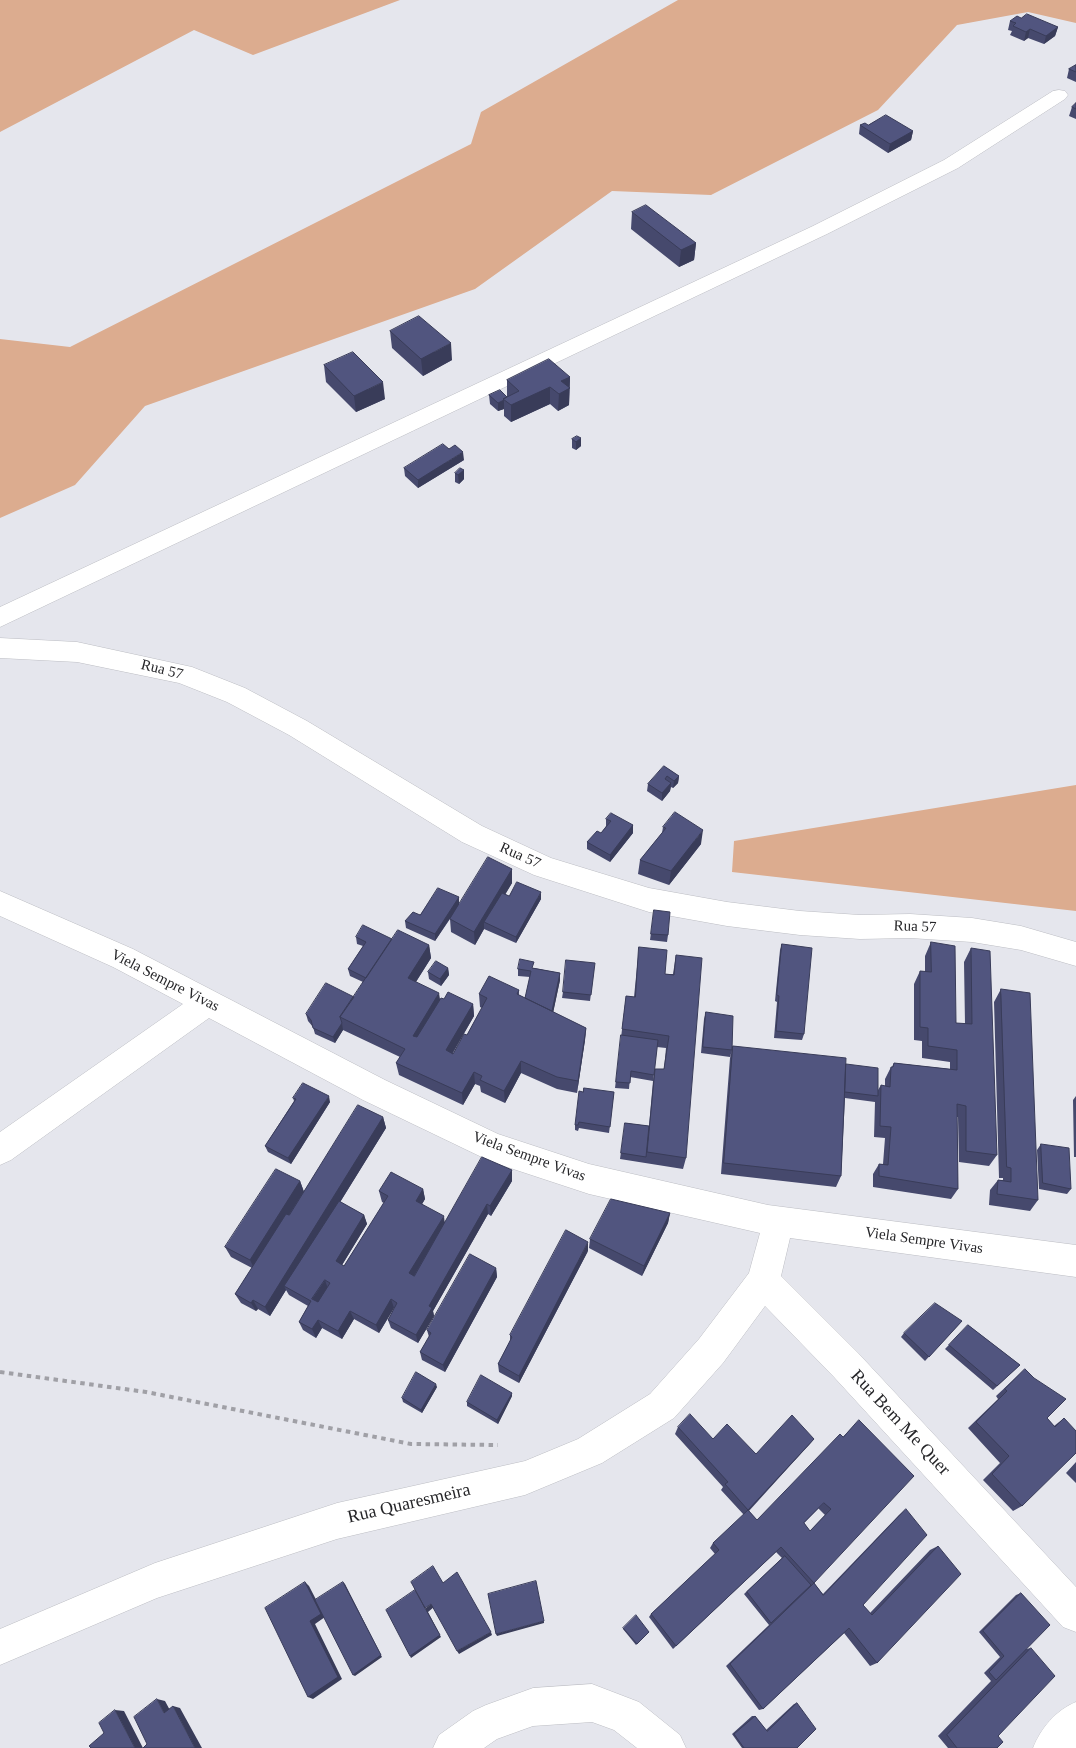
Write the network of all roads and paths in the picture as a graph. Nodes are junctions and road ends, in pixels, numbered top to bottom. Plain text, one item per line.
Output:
1 (1059, 95) dead end
2 (0, 618) edge
3 (0, 648) edge
4 (0, 903) edge
5 (1076, 954) edge
6 (207, 1002) junction
7 (0, 1150) edge
8 (779, 1221) junction
9 (1076, 1261) edge
10 (763, 1281) junction
11 (0, 1372) edge
12 (506, 1445) dead end
13 (1076, 1614) edge
14 (0, 1647) edge
15 (1076, 1721) edge
16 (452, 1748) edge
17 (667, 1748) edge
18 (1052, 1748) edge

1 - 2 street
3 - 5 street, Rua 57
4 - 6 street, Viela Sempre Vivas
6 - 7 street
6 - 8 street, Viela Sempre Vivas
8 - 9 street, Viela Sempre Vivas
8 - 10 street
10 - 13 street, Rua Bem Me Quer
10 - 14 street, Rua Quaresmeira
11 - 12 path
15 - 18 street
16 - 17 street

